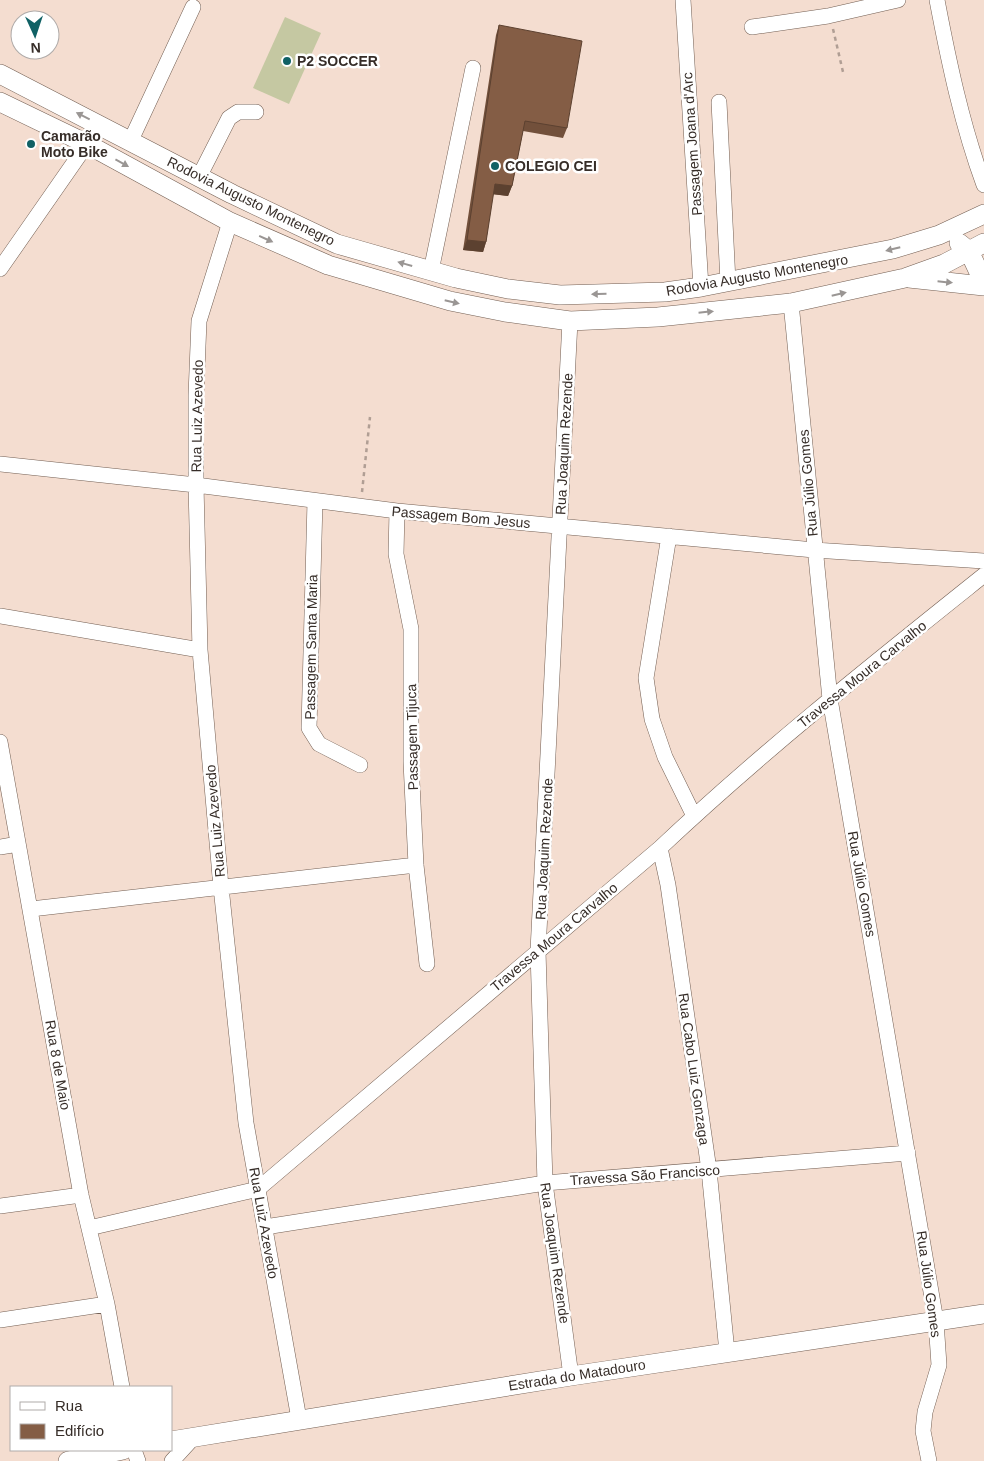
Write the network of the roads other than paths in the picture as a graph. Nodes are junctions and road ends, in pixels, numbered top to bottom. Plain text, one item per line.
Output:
1 (683, 0) edge
2 (898, 0) edge
3 (936, 0) edge
4 (192, 7) dead end
5 (752, 27) dead end
6 (473, 68) dead end
7 (0, 74) edge
8 (0, 102) edge
9 (719, 102) dead end
10 (256, 112) dead end
11 (131, 140) junction
12 (87, 144) junction
13 (199, 177) junction
14 (984, 185) edge
15 (984, 214) edge
16 (230, 222) junction
17 (939, 235) junction
18 (337, 244) junction
19 (976, 247) edge
20 (328, 265) junction
21 (0, 269) edge
22 (788, 271) junction
23 (431, 272) junction
24 (905, 278) junction
25 (728, 282) junction
26 (984, 285) edge
27 (701, 287) junction
28 (632, 293) junction
29 (791, 303) junction
30 (633, 318) junction
31 (570, 321) junction
32 (0, 464) edge
33 (196, 485) junction
34 (315, 501) junction
35 (396, 511) junction
36 (560, 526) junction
37 (668, 536) junction
38 (814, 550) junction
39 (984, 561) edge
40 (984, 575) edge
41 (0, 616) edge
42 (200, 650) junction
43 (830, 699) junction
44 (0, 742) edge
45 (360, 765) dead end
46 (694, 816) junction
47 (18, 844) junction
48 (0, 847) edge
49 (660, 848) junction
50 (416, 865) junction
51 (221, 887) junction
52 (31, 909) junction
53 (538, 951) junction
54 (427, 964) dead end
55 (908, 1153) junction
56 (709, 1170) junction
57 (545, 1183) junction
58 (258, 1189) junction
59 (81, 1195) junction
60 (0, 1206) edge
61 (264, 1227) junction
62 (89, 1228) junction
63 (107, 1304) junction
64 (984, 1314) edge
65 (0, 1320) edge
66 (936, 1321) junction
67 (727, 1352) junction
68 (571, 1376) junction
69 (122, 1386) edge
70 (299, 1419) junction
71 (193, 1438) junction
72 (172, 1441) edge
73 (118, 1451) edge
74 (68, 1461) edge
75 (172, 1461) edge
76 (928, 1461) edge

1 - 27 street, Passagem Joana d'Arc
2 - 5 street
3 - 14 street
4 - 11 street
6 - 23 street
11 -> 7 main road, Rodovia Augusto Montenegro
8 - 12 main road, Rodovia Augusto Montenegro
9 - 25 street
10 - 13 street
11 - 13 main road, Rodovia Augusto Montenegro
12 -> 16 main road, Rodovia Augusto Montenegro
12 - 21 street
13 - 18 main road, Rodovia Augusto Montenegro
15 - 17 main road, Rodovia Augusto Montenegro
16 -> 20 main road, Rodovia Augusto Montenegro
16 - 33 street, Rua Luiz Azevedo
17 - 19 main road
17 -> 22 main road, Rodovia Augusto Montenegro
18 - 20 main road
23 -> 18 main road, Rodovia Augusto Montenegro
19 - 24 main road, Rodovia Augusto Montenegro
19 - 26 main road
20 -> 31 main road, Rodovia Augusto Montenegro
22 - 25 main road, Rodovia Augusto Montenegro
22 - 29 main road
28 -> 23 main road, Rodovia Augusto Montenegro
24 -> 26 main road
29 -> 24 main road, Rodovia Augusto Montenegro
25 - 27 main road, Rodovia Augusto Montenegro
27 - 28 main road, Rodovia Augusto Montenegro
28 - 30 main road
30 -> 29 main road, Rodovia Augusto Montenegro
29 - 38 street, Rua Júlio Gomes
30 - 31 main road, Rodovia Augusto Montenegro
31 - 36 street, Rua Joaquim Rezende
32 - 33 street, Passagem Bom Jesus
33 - 34 street, Passagem Bom Jesus
33 - 42 street, Rua Luiz Azevedo
34 - 35 street, Passagem Bom Jesus
34 - 45 street, Passagem Santa Maria
35 - 36 street, Passagem Bom Jesus
35 - 50 street, Passagem Tijuca
36 - 37 street, Passagem Bom Jesus
36 - 53 street, Rua Joaquim Rezende
37 - 38 street, Passagem Bom Jesus
37 - 46 street
38 - 39 street, Passagem Bom Jesus
38 - 43 street, Rua Júlio Gomes
40 - 43 street, Travessa Moura Carvalho
41 - 42 street
42 - 51 street, Rua Luiz Azevedo
43 - 46 street, Travessa Moura Carvalho
43 - 55 street, Rua Júlio Gomes
44 - 47 street, Rua 8 de Maio
46 - 49 street, Travessa Moura Carvalho
47 - 48 street
47 - 52 street, Rua 8 de Maio
49 - 53 street, Travessa Moura Carvalho
49 - 56 street, Rua Cabo Luiz Gonzaga
50 - 51 street
50 - 54 street, Passagem Tijuca
51 - 52 street
51 - 58 street, Rua Luiz Azevedo
52 - 59 street, Rua 8 de Maio
53 - 57 street, Rua Joaquim Rezende
53 - 58 street, Travessa Moura Carvalho
55 - 56 street, Travessa São Francisco
55 - 66 street, Rua Júlio Gomes
56 - 57 street, Travessa São Francisco
56 - 67 street, Rua Cabo Luiz Gonzaga
57 - 61 street, Travessa São Francisco
57 - 68 street, Rua Joaquim Rezende
58 - 61 street, Rua Luiz Azevedo
58 - 62 street, Travessa Moura Carvalho
59 - 60 street
59 - 62 street, Rua 8 de Maio
61 - 70 street, Rua Luiz Azevedo
62 - 63 street, Rua 8 de Maio
63 - 65 street
63 - 69 street, Rua 8 de Maio
64 - 66 main road, Estrada do Matadouro
66 - 67 main road, Estrada do Matadouro
66 - 76 street, Rua Júlio Gomes
67 - 68 main road, Estrada do Matadouro
68 - 70 main road, Estrada do Matadouro
70 - 71 main road, Estrada do Matadouro
71 - 72 main road, Estrada do Matadouro
71 - 75 street
73 - 74 main road

